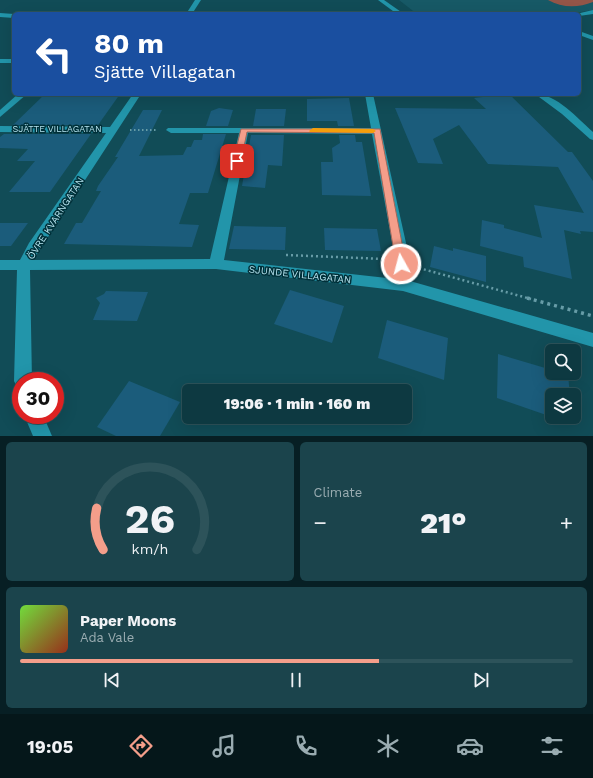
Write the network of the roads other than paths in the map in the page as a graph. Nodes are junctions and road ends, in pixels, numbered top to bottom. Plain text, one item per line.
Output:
1 (198, 0) edge
2 (381, 0) edge
3 (190, 12) edge
4 (398, 12) edge
5 (593, 12) edge
6 (581, 14) edge
7 (0, 15) edge
8 (12, 16) edge
9 (581, 34) edge
10 (593, 38) edge
11 (0, 60) edge
12 (12, 61) edge
13 (21, 96) edge
14 (136, 96) edge
15 (369, 96) edge
16 (542, 96) edge
17 (0, 114) edge
18 (0, 129) edge
19 (114, 130) junction
20 (171, 130) dead end
21 (244, 130) junction
22 (377, 131) junction
23 (593, 137) edge
24 (216, 264) junction
25 (0, 265) edge
26 (24, 266) junction
27 (403, 285) junction
28 (593, 340) edge
29 (23, 372) edge
30 (37, 424) edge
31 (43, 436) edge

1 - 3 street
2 - 4 street
5 - 6 street
7 - 8 street
9 - 10 street
11 - 12 street
13 - 17 street
14 - 19 street, ÖVRE KVARNGATAN
15 - 22 street
16 - 23 street
18 - 19 street, SJÄTTE VILLAGATAN
19 - 26 street, ÖVRE KVARNGATAN
20 - 21 street
21 - 22 street
21 - 24 street
22 - 27 street
24 - 26 street, SJUNDE VILLAGATAN
24 - 27 street, SJUNDE VILLAGATAN
25 - 26 street, SJUNDE VILLAGATAN
26 - 29 street, ÖVRE KVARNGATAN
27 - 28 street, SJUNDE VILLAGATAN
30 - 31 street

